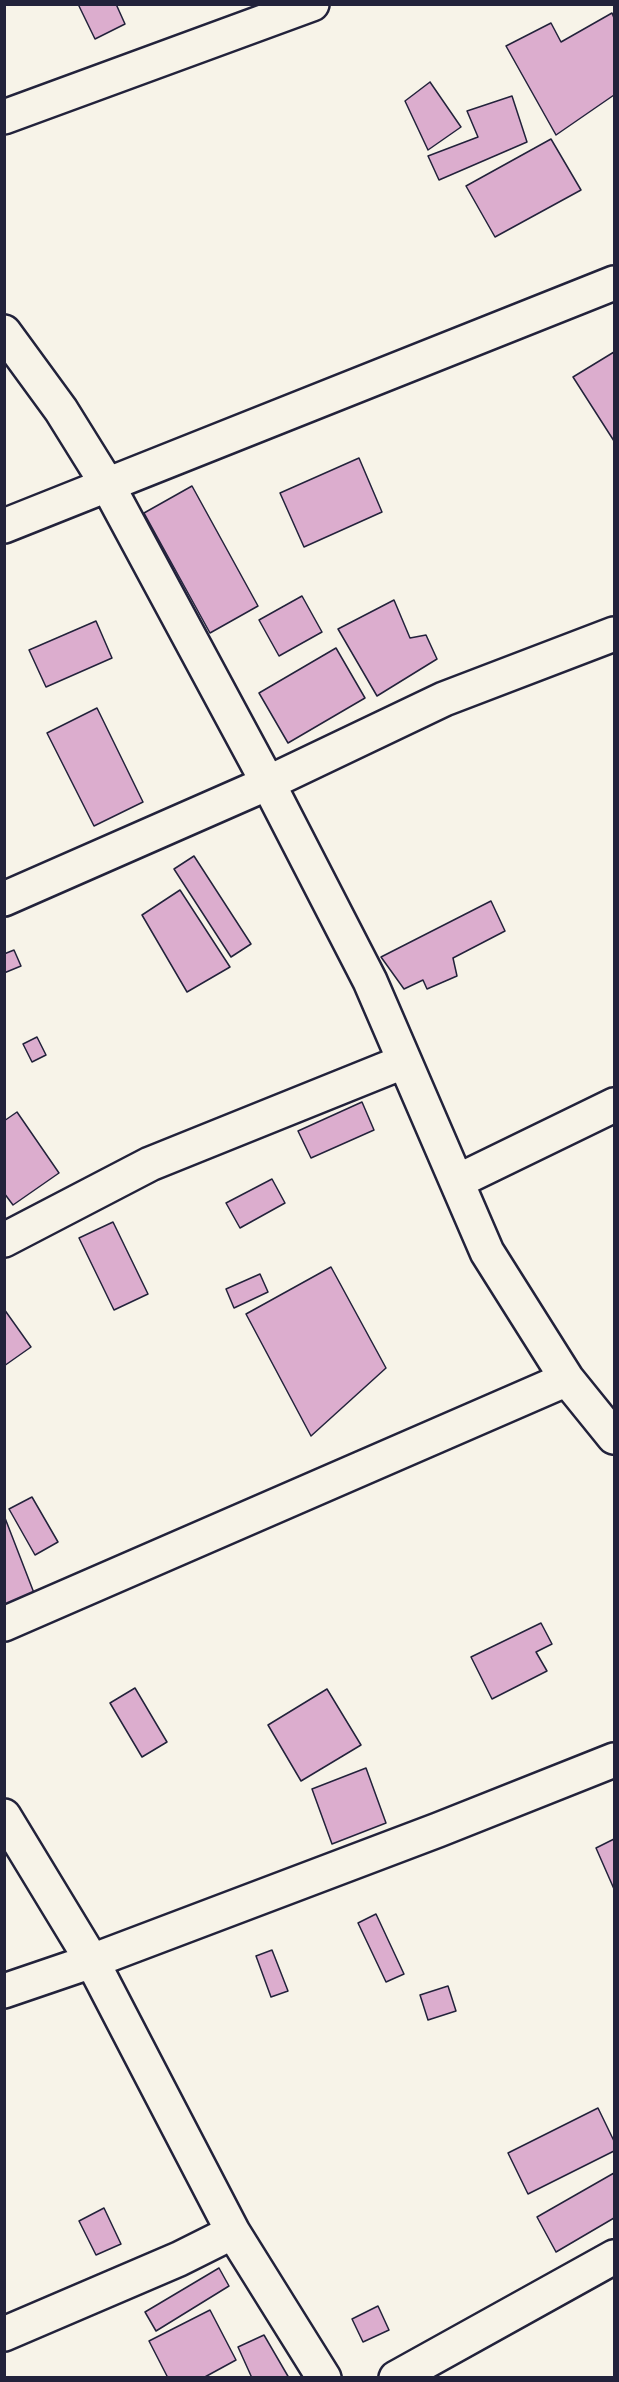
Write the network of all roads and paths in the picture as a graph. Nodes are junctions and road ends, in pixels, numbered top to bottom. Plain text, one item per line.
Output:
1 (312, 4) edge
2 (4, 117) edge
3 (615, 283) edge
4 (4, 332) edge
5 (107, 484) junction
6 (4, 526) edge
7 (615, 633) edge
8 (268, 783) junction
9 (4, 899) edge
10 (403, 1062) junction
11 (615, 1105) edge
12 (458, 1181) junction
13 (4, 1240) edge
14 (567, 1379) junction
15 (615, 1437) edge
16 (4, 1624) edge
17 (615, 1760) edge
18 (4, 1816) edge
19 (92, 1961) junction
20 (4, 1991) edge
21 (233, 2232) junction
22 (615, 2257) edge
23 (4, 2334) edge
24 (324, 2378) edge
25 (396, 2378) edge

1 - 2 street
3 - 5 street
4 - 5 street
5 - 6 street
5 - 8 street
7 - 8 street
8 - 9 street
8 - 10 street
10 - 12 street
10 - 13 street
11 - 12 street
12 - 14 street
14 - 15 street
14 - 16 street
17 - 19 street
18 - 19 street
19 - 20 street
19 - 21 street
21 - 23 street
21 - 24 street
22 - 25 street

